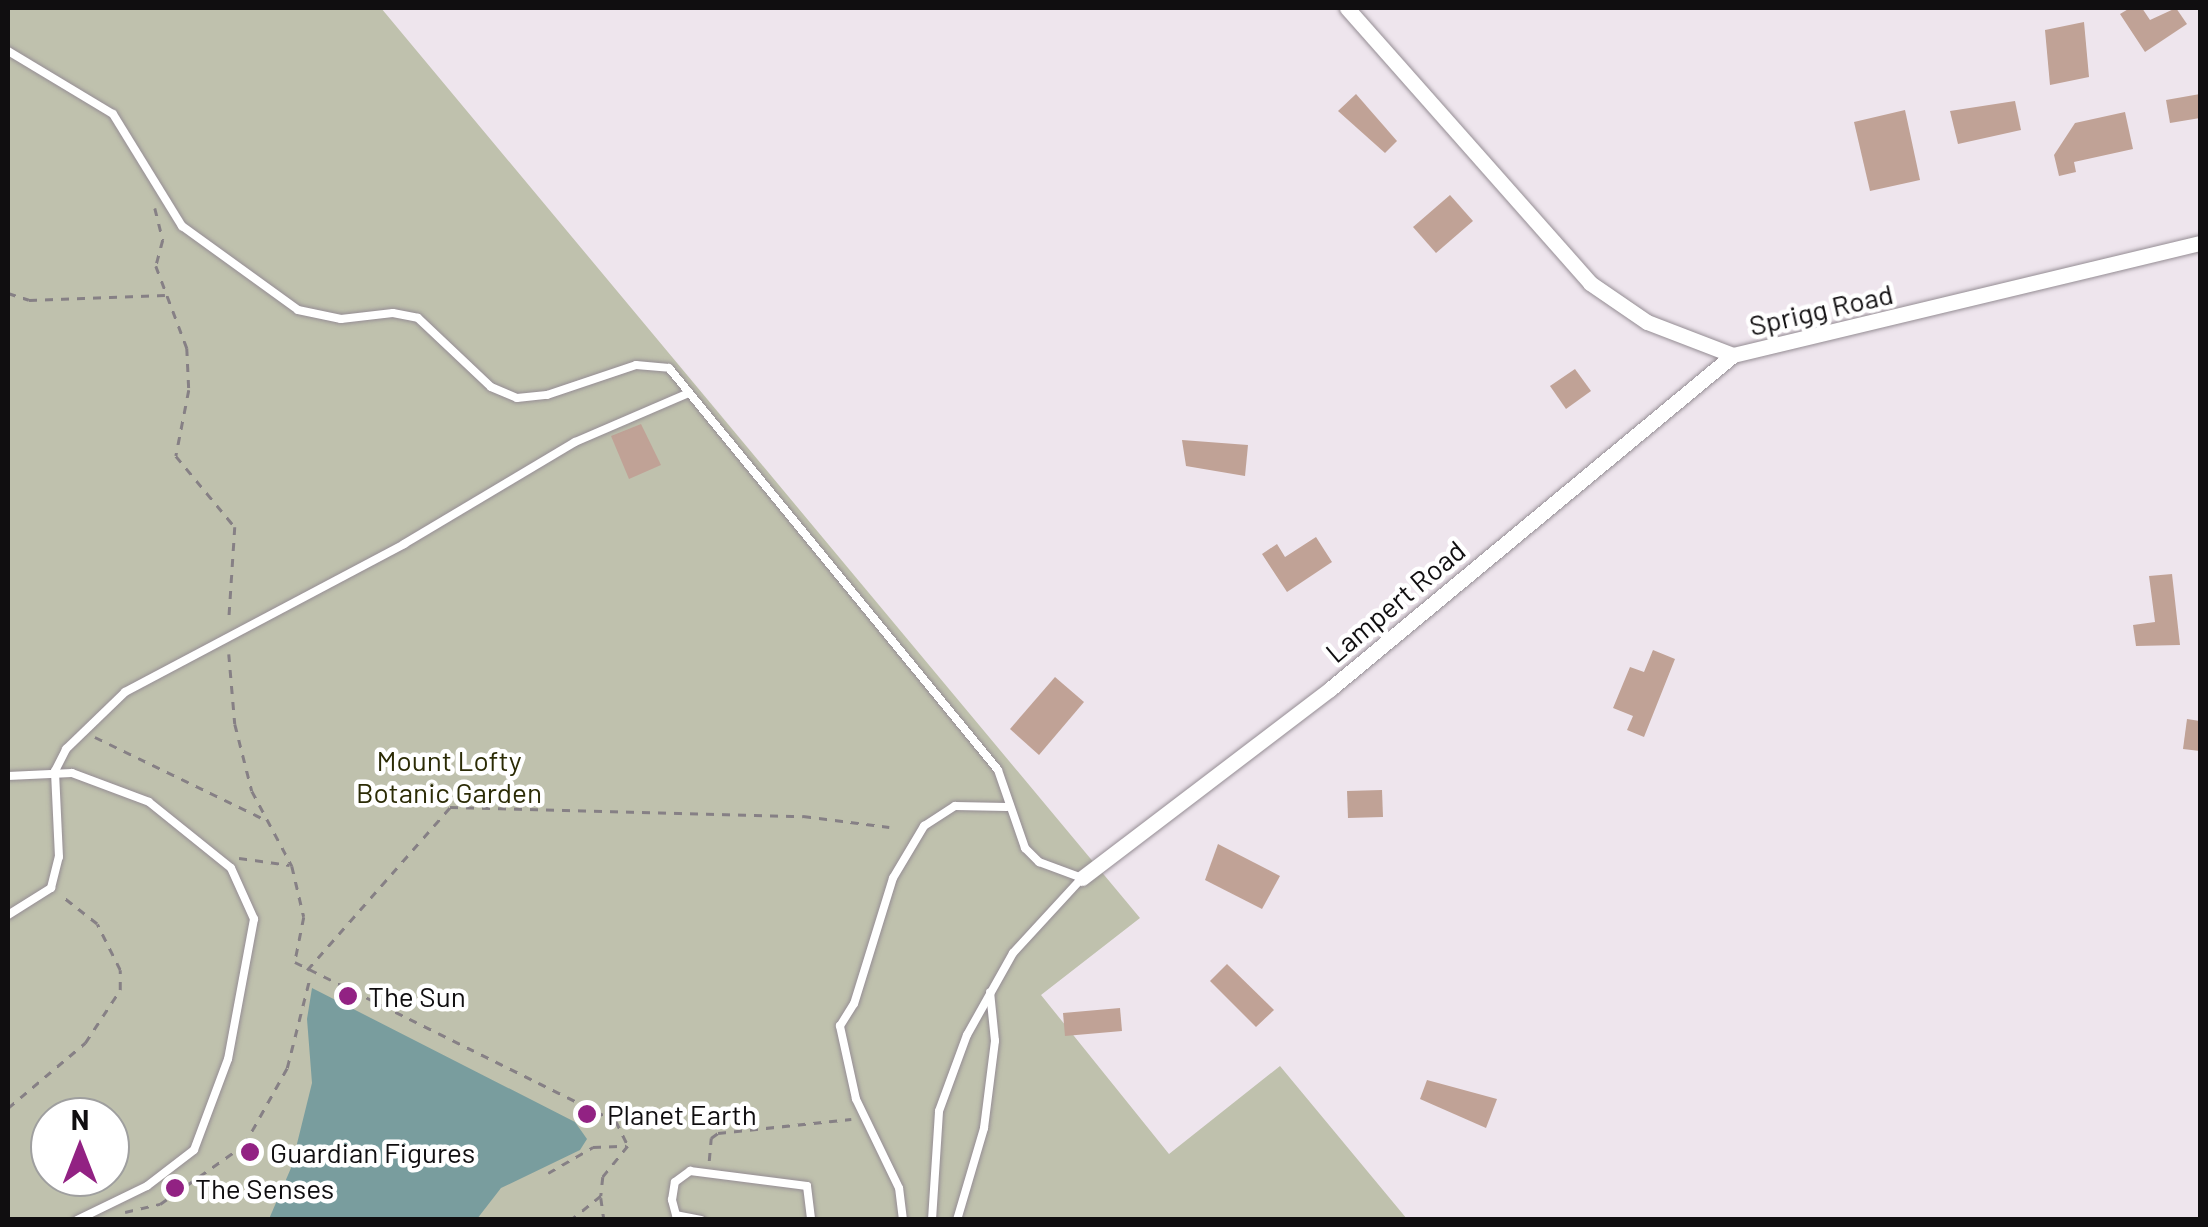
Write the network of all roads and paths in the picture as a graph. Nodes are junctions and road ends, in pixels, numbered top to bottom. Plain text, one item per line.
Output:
1 (1346, 8) edge
2 (8, 50) edge
3 (161, 198) junction
4 (2200, 243) edge
5 (8, 293) edge
6 (1733, 355) junction
7 (689, 392) junction
8 (85, 732) junction
9 (55, 771) junction
10 (8, 776) edge
11 (1006, 808) junction
12 (268, 822) dead end
13 (889, 827) dead end
14 (208, 848) junction
15 (292, 866) dead end
16 (1082, 878) junction
17 (51, 888) junction
18 (8, 915) edge
19 (295, 962) dead end
20 (306, 971) junction
21 (311, 975) junction
22 (990, 992) junction
23 (8, 1108) edge
24 (862, 1116) junction
25 (628, 1146) junction
26 (548, 1173) dead end
27 (709, 1174) junction
28 (601, 1196) junction
29 (111, 1216) dead end
30 (686, 1218) edge
31 (77, 1220) edge
32 (571, 1220) edge
33 (604, 1220) edge
34 (701, 1220) edge
35 (810, 1220) edge
36 (902, 1220) edge
37 (932, 1220) edge
38 (957, 1220) edge

1 - 6 street, Sprigg Road
2 - 3 lane
3 - 5 path
3 - 7 lane
4 - 6 street, Sprigg Road
6 - 16 street, Lampert Road
7 - 8 lane
7 - 11 lane
8 - 9 lane
8 - 12 path
9 - 10 lane
9 - 14 lane
9 - 17 lane
11 - 16 lane
11 - 24 lane
13 - 20 path
14 - 15 path
14 - 31 lane
16 - 22 lane
17 - 18 lane
17 - 23 path
19 - 20 path
20 - 21 path
21 - 25 path
21 - 29 path
22 - 37 lane
22 - 38 lane
24 - 27 path
24 - 36 lane
25 - 26 path
25 - 28 path
27 - 30 lane
27 - 35 lane
28 - 32 path
28 - 33 path
30 - 34 lane

